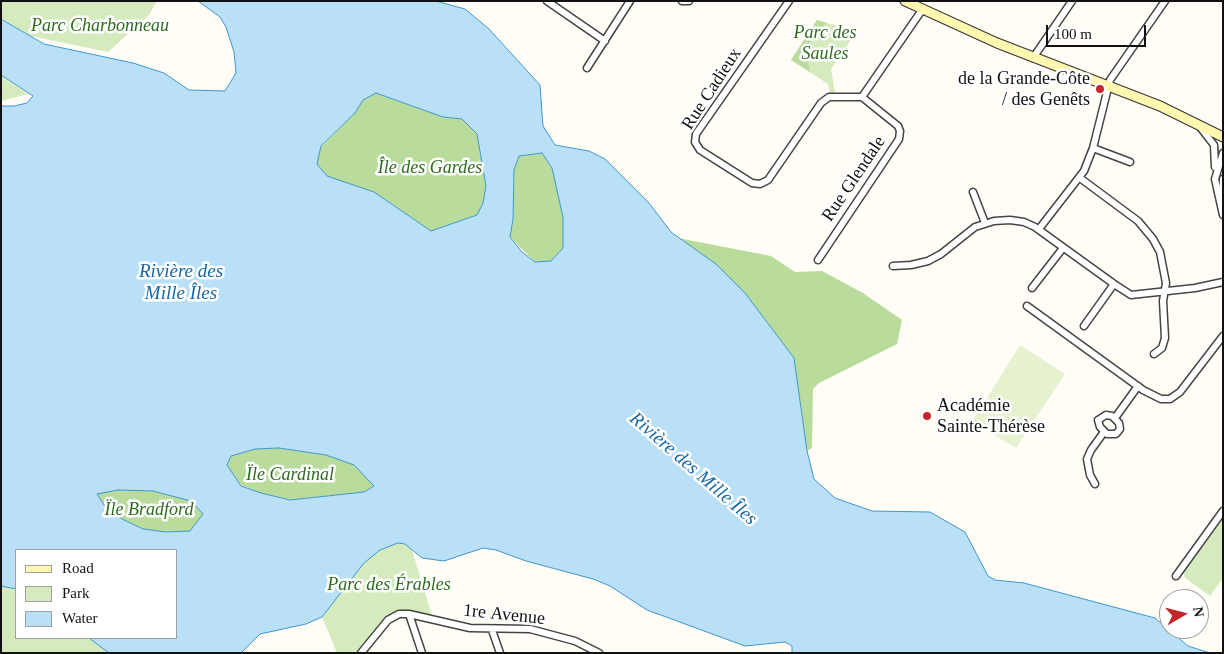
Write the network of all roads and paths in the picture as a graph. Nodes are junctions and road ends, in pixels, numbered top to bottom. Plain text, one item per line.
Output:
1 (546, 1) edge
2 (630, 1) edge
3 (682, 1) edge
4 (689, 1) edge
5 (789, 1) edge
6 (905, 1) edge
7 (1072, 1) edge
8 (1165, 1) edge
9 (922, 10) junction
10 (605, 41) junction
11 (1033, 58) junction
12 (588, 68) dead end
13 (1109, 86) junction
14 (862, 98) junction
15 (1196, 122) junction
16 (1223, 137) edge
17 (1093, 148) junction
18 (1223, 153) edge
19 (1130, 162) dead end
20 (1216, 171) junction
21 (1080, 178) junction
22 (1223, 179) edge
23 (973, 192) dead end
24 (1222, 214) edge
25 (985, 223) junction
26 (1039, 229) junction
27 (1063, 248) junction
28 (818, 260) dead end
29 (893, 266) dead end
30 (1223, 282) edge
31 (1114, 284) junction
32 (1032, 288) dead end
33 (1164, 292) junction
34 (1027, 306) dead end
35 (1084, 326) dead end
36 (1223, 336) edge
37 (1154, 354) dead end
38 (1138, 386) junction
39 (1115, 418) junction
40 (1104, 432) junction
41 (1095, 484) dead end
42 (1223, 511) edge
43 (1176, 576) dead end
44 (409, 614) junction
45 (492, 630) junction
46 (361, 653) edge
47 (422, 653) edge
48 (500, 653) edge
49 (599, 653) edge

1 - 10 street
2 - 10 street
3 - 4 street
5 - 14 street, Rue Cadieux
6 - 9 main road
7 - 11 street
8 - 13 street
9 - 11 main road
9 - 14 street
10 - 12 street
11 - 13 main road
13 - 15 main road
13 - 17 street
14 - 28 street, Rue Glendale
15 - 16 main road
15 - 20 street
17 - 19 street
17 - 21 street
18 - 20 street
20 - 24 street
21 - 26 street
21 - 33 street
22 - 24 street
23 - 25 street
25 - 26 street
25 - 29 street
26 - 27 street
27 - 31 street
27 - 32 street
30 - 33 street
31 - 33 street
31 - 35 street
33 - 37 street
34 - 38 street
36 - 38 street
38 - 39 street
39 - 40 street
39 - 40 street
40 - 41 street
42 - 43 street
44 - 45 street, 1re Avenue
44 - 46 street
44 - 47 street
45 - 48 street
45 - 49 street, 1re Avenue

